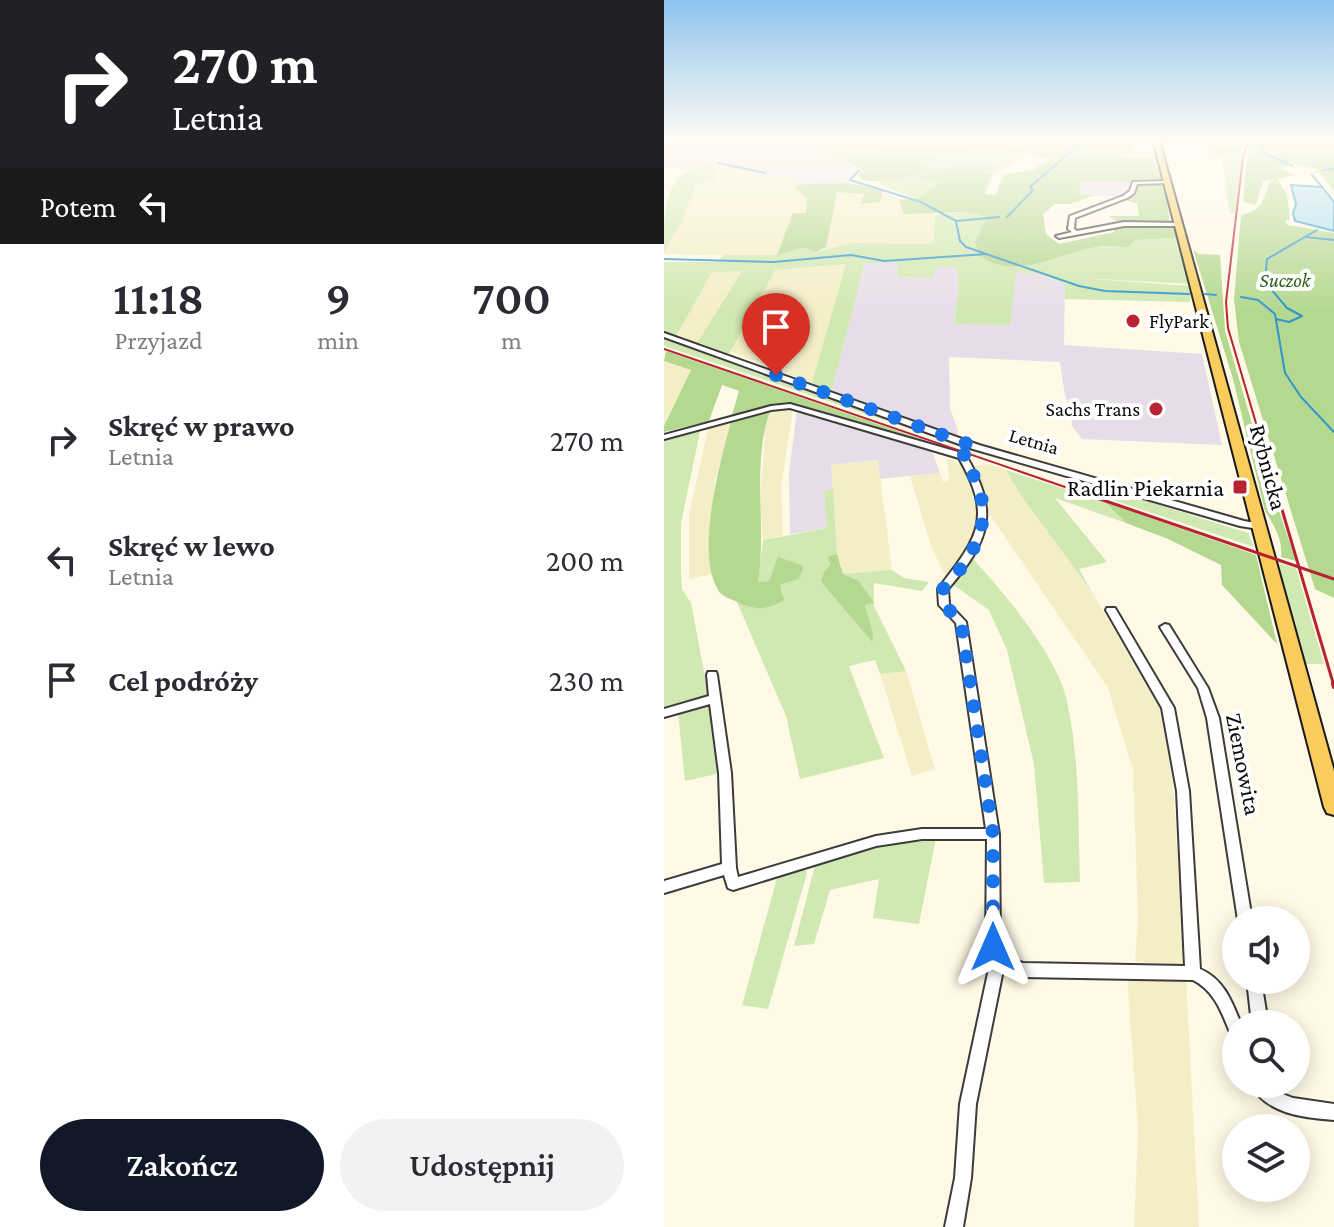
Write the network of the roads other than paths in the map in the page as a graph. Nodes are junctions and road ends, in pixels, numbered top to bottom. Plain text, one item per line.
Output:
1 (1124, 197) edge
2 (1172, 197) edge
3 (1179, 225) junction
4 (1076, 233) junction
5 (1059, 236) dead end
6 (664, 335) edge
7 (664, 437) edge
8 (976, 447) junction
9 (962, 456) junction
10 (1259, 526) junction
11 (1111, 610) dead end
12 (1165, 627) dead end
13 (712, 675) dead end
14 (714, 699) junction
15 (664, 713) edge
16 (1334, 807) edge
17 (993, 834) junction
18 (729, 868) junction
19 (664, 887) edge
20 (1243, 906) edge
21 (998, 960) junction
22 (1193, 973) junction
23 (1227, 1010) edge
24 (1283, 1098) edge
25 (1334, 1112) edge
26 (954, 1227) edge

1 - 4 street
2 - 3 main road, Rybnicka
3 - 4 street
3 - 10 main road, Rybnicka
4 - 5 street
6 - 8 street, Letnia
7 - 9 street
8 - 9 street
8 - 10 street, Letnia
9 - 17 street
10 - 16 main road, Rybnicka
11 - 22 street
12 - 20 street, Ziemowita
13 - 14 street
14 - 15 street
14 - 18 street
17 - 18 street
17 - 21 street
18 - 19 street
21 - 22 street
21 - 26 street
22 - 23 street
24 - 25 street

